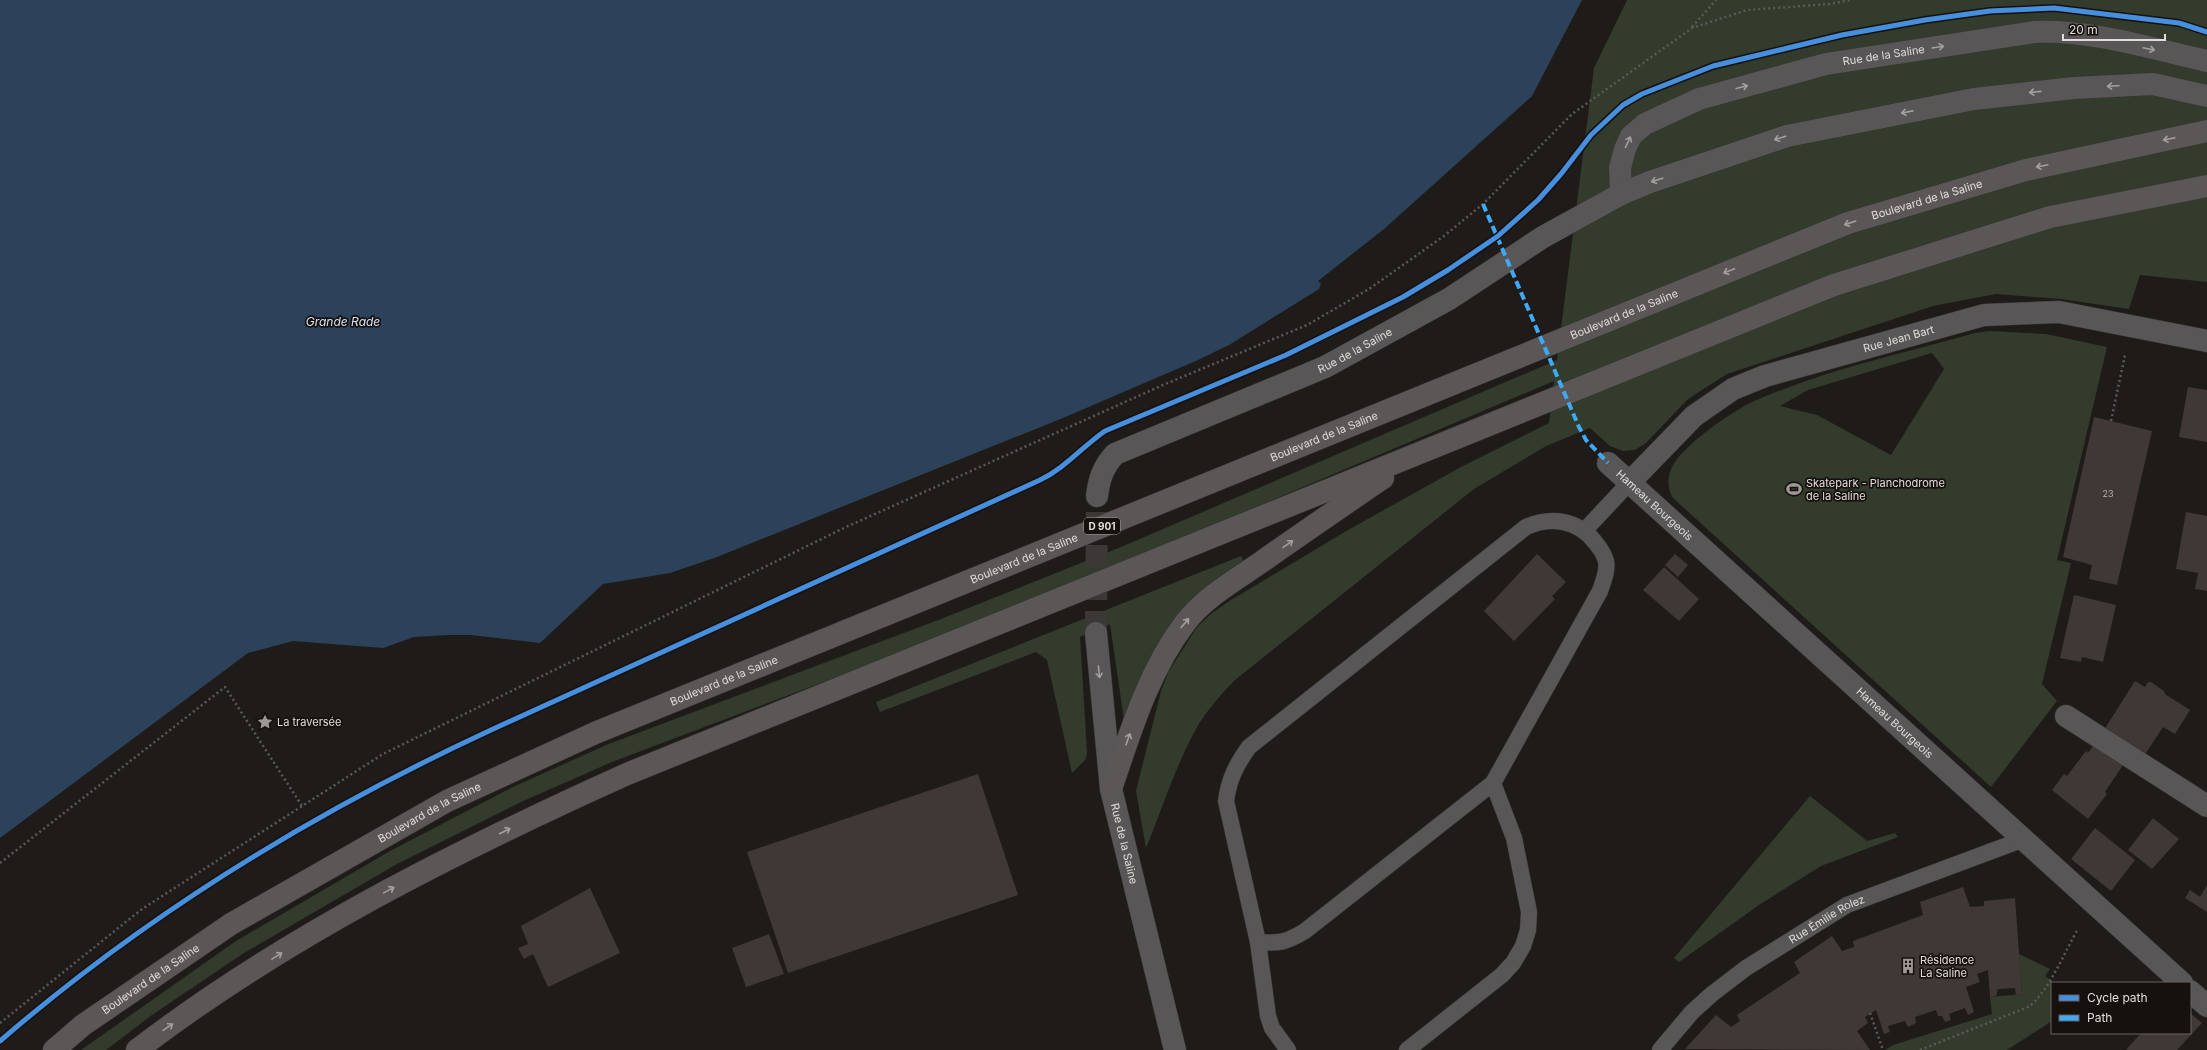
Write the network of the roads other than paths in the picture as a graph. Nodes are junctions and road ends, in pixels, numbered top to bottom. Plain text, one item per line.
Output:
1 (2207, 61) edge
2 (2207, 96) edge
3 (2207, 131) edge
4 (2207, 186) edge
5 (1622, 194) junction
6 (2207, 341) edge
7 (1416, 455) junction
8 (1608, 463) dead end
9 (1630, 483) junction
10 (1097, 496) tunnel mouth
11 (1585, 530) junction
12 (1096, 633) tunnel mouth
13 (2066, 716) dead end
14 (1493, 783) junction
15 (1111, 789) junction
16 (2207, 806) edge
17 (2024, 839) junction
18 (1258, 942) junction
19 (2181, 982) edge
20 (2191, 992) edge
21 (2207, 1006) edge
22 (1414, 1048) edge
23 (54, 1050) edge
24 (137, 1050) edge
25 (1175, 1050) edge
26 (1288, 1050) edge
27 (1660, 1050) edge

5 -> 1 street, Rue de la Saline
2 -> 5 street, Rue de la Saline
3 -> 23 main road, Boulevard de la Saline / D 901
4 - 7 main road
5 - 10 street, Rue de la Saline
6 - 9 street, Rue Jean Bart
15 -> 7 main road
24 -> 7 main road
8 - 9 street, Hameau Bourgeois
9 - 11 lane
9 - 17 street, Hameau Bourgeois
11 - 14 lane
11 - 18 lane
12 -> 15 street, Rue de la Saline
13 - 16 street
14 - 18 lane
14 - 22 lane
15 - 25 street, Rue de la Saline
17 - 19 street, Hameau Bourgeois
17 - 27 lane, Rue Émilie Rolez
18 - 26 lane
20 - 21 street

